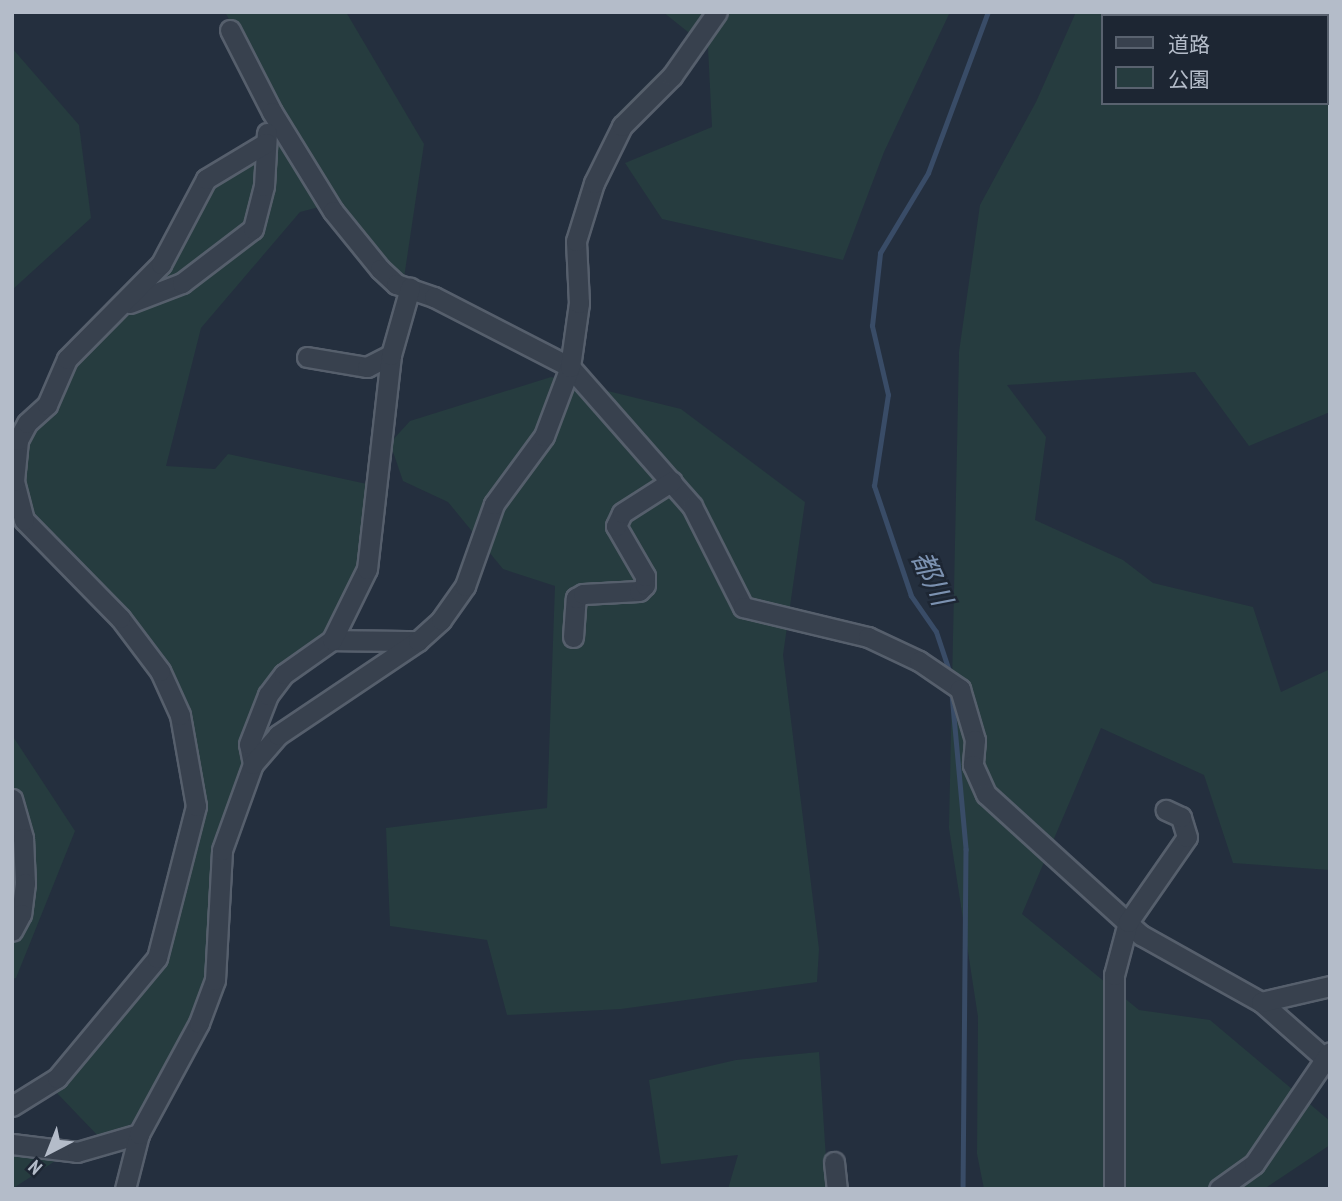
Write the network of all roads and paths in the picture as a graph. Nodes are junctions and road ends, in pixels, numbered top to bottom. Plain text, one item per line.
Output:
1 (717, 12) edge
2 (230, 30) dead end
3 (272, 112) junction
4 (267, 143) junction
5 (410, 288) junction
6 (117, 308) junction
7 (391, 355) junction
8 (307, 357) dead end
9 (570, 367) junction
10 (672, 481) junction
11 (573, 638) dead end
12 (332, 640) junction
13 (418, 641) junction
14 (253, 764) junction
15 (12, 799) edge
16 (1166, 810) dead end
17 (18, 839) edge
18 (1128, 922) junction
19 (12, 931) edge
20 (1330, 986) edge
21 (1261, 1002) junction
22 (1328, 1058) edge
23 (12, 1106) edge
24 (139, 1134) junction
25 (12, 1144) edge
26 (834, 1162) dead end
27 (125, 1189) edge
28 (837, 1189) edge
29 (1114, 1189) edge
30 (1219, 1189) edge

1 - 9 street
2 - 3 street
3 - 4 street
3 - 5 street
4 - 6 street
4 - 6 street
5 - 7 street
5 - 9 street
6 - 23 street
7 - 8 street
7 - 12 street
9 - 10 street
9 - 13 street
10 - 11 street
10 - 18 street
12 - 13 street
12 - 14 street
13 - 14 street
14 - 24 street
15 - 17 street
16 - 18 street
17 - 19 street
18 - 21 street
18 - 29 street
20 - 21 street
21 - 22 street
22 - 30 street
24 - 25 street
24 - 27 street
26 - 28 street

